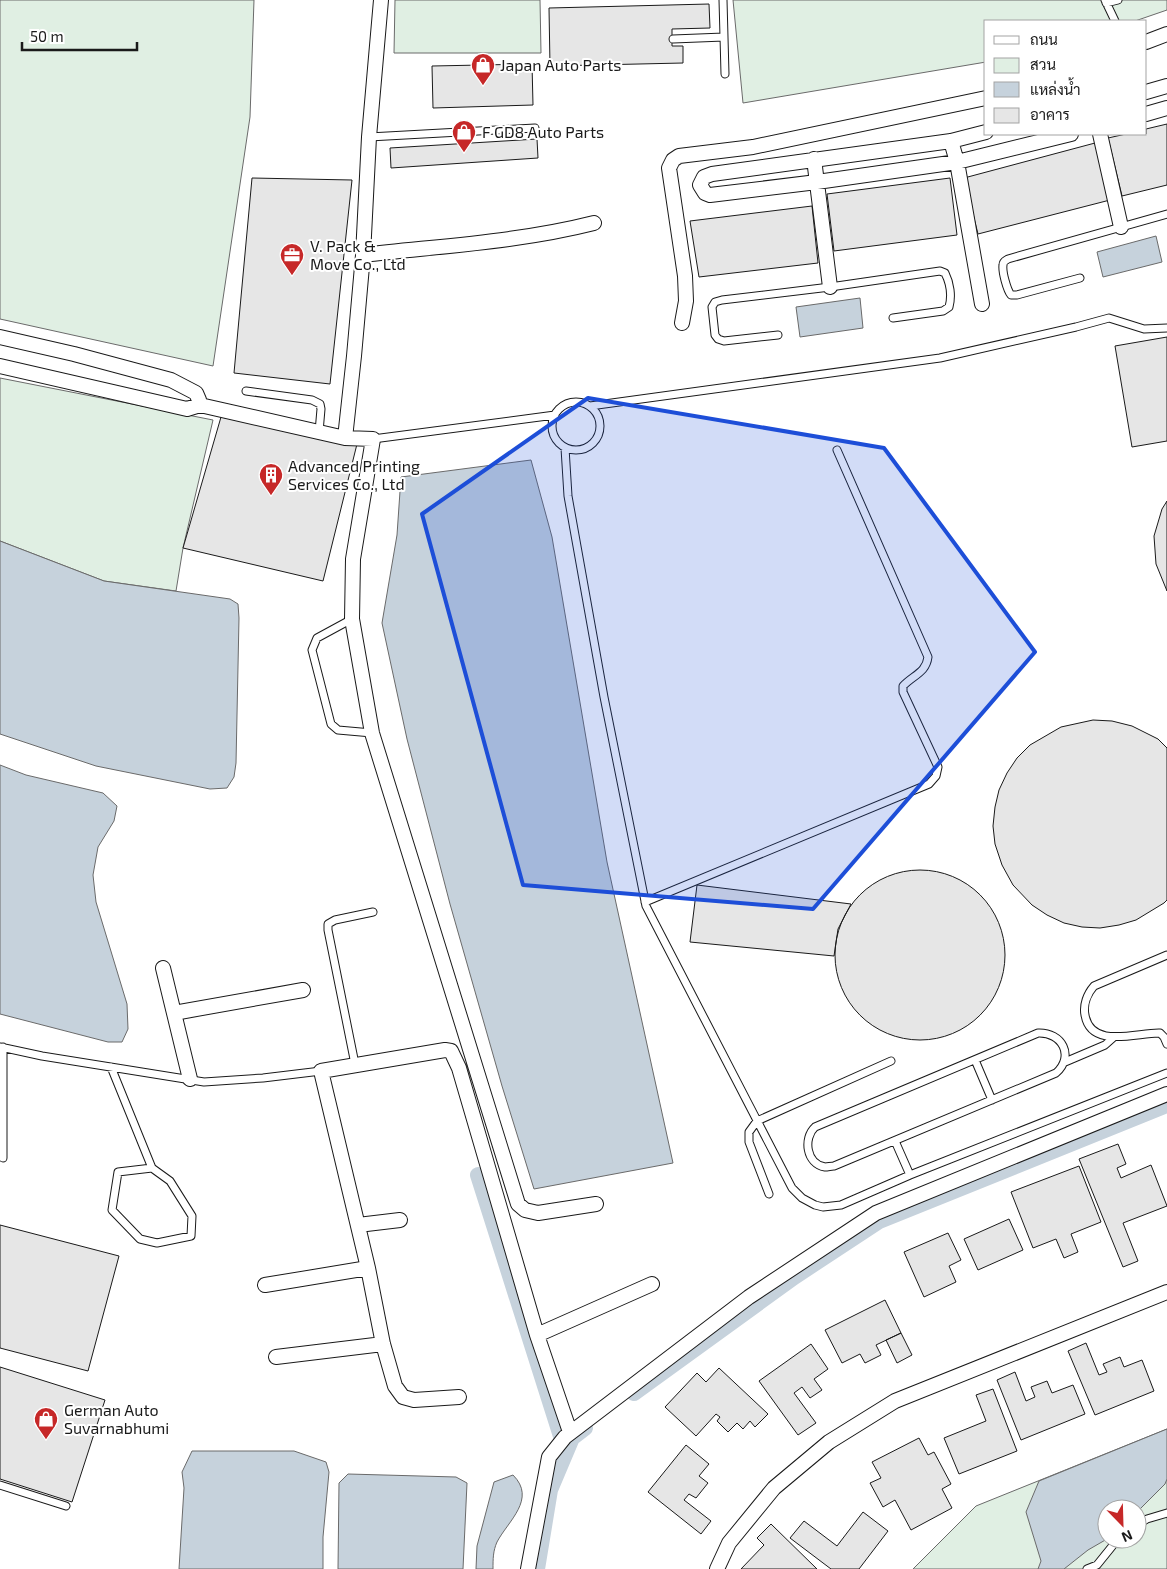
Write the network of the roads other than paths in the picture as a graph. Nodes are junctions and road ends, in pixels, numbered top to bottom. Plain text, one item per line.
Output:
1 (381, 0) edge
2 (723, 0) edge
3 (1118, 0) edge
4 (1106, 1) edge
5 (1115, 20) edge
6 (1167, 34) edge
7 (724, 37) junction
8 (673, 40) dead end
9 (1147, 42) edge
10 (725, 74) dead end
11 (1167, 86) edge
12 (1147, 92) edge
13 (984, 98) edge
14 (1167, 108) edge
15 (1147, 114) edge
16 (535, 128) dead end
17 (984, 133) edge
18 (1067, 135) edge
19 (1100, 135) edge
20 (369, 137) junction
21 (951, 141) junction
22 (814, 159) junction
23 (957, 162) junction
24 (817, 182) junction
25 (1167, 214) edge
26 (594, 222) dead end
27 (1121, 227) junction
28 (363, 255) junction
29 (1080, 278) dead end
30 (830, 287) junction
31 (982, 304) dead end
32 (893, 318) dead end
33 (682, 323) dead end
34 (1167, 328) edge
35 (778, 335) dead end
36 (0, 337) edge
37 (0, 366) edge
38 (246, 391) dead end
39 (200, 405) junction
40 (590, 406) junction
41 (555, 415) junction
42 (319, 432) junction
43 (345, 438) junction
44 (373, 439) junction
45 (565, 448) junction
46 (837, 450) dead end
47 (352, 619) junction
48 (372, 732) junction
49 (645, 902) junction
50 (373, 912) dead end
51 (1167, 955) edge
52 (163, 968) dead end
53 (303, 990) dead end
54 (174, 1014) junction
55 (1114, 1037) junction
56 (1167, 1044) edge
57 (2, 1047) edge
58 (976, 1060) junction
59 (891, 1061) dead end
60 (1065, 1062) junction
61 (356, 1064) junction
62 (111, 1067) junction
63 (321, 1071) junction
64 (1167, 1073) edge
65 (190, 1079) junction
66 (1167, 1094) edge
67 (992, 1100) junction
68 (757, 1121) junction
69 (894, 1141) junction
70 (3, 1158) dead end
71 (152, 1168) junction
72 (910, 1175) junction
73 (769, 1194) dead end
74 (596, 1204) dead end
75 (400, 1220) dead end
76 (358, 1225) junction
77 (368, 1268) junction
78 (652, 1284) dead end
79 (265, 1285) dead end
80 (1167, 1292) edge
81 (537, 1335) junction
82 (383, 1344) junction
83 (276, 1357) dead end
84 (459, 1397) dead end
85 (567, 1435) junction
86 (0, 1485) edge
87 (66, 1506) dead end
88 (1167, 1513) edge
89 (1147, 1519) edge
90 (1110, 1549) edge
91 (528, 1569) edge
92 (717, 1569) edge
93 (1087, 1569) edge

1 - 20 street
2 - 7 lane
3 - 4 lane
4 - 5 lane
6 - 9 street
7 - 8 lane
7 - 10 lane
11 - 12 street
13 - 33 street
14 - 15 street
16 - 20 lane
17 - 21 street
18 - 23 street
19 - 27 street
20 - 28 street
21 - 22 street
21 - 23 street
22 - 24 street
22 - 24 street
23 - 24 street
23 - 31 street
24 - 30 street
25 - 27 lane
26 - 28 street
27 - 29 lane
28 - 43 street
30 - 32 lane
30 - 35 lane
34 - 40 lane
36 - 39 street
37 - 39 street
38 - 42 lane
39 - 42 street
40 - 41 lane
40 - 45 lane
41 - 44 lane
41 - 45 lane
42 - 43 street
43 - 44 street
44 - 47 street
45 - 49 lane
46 - 49 lane
47 - 48 street
47 - 48 lane
48 - 74 street
49 - 68 lane
50 - 61 lane
51 - 55 lane
52 - 54 street
53 - 54 street
54 - 65 street
55 - 56 lane
55 - 60 lane
57 - 62 lane
57 - 70 lane
58 - 60 lane
58 - 67 lane
58 - 69 lane
59 - 68 lane
60 - 67 lane
61 - 63 street
61 - 81 street
62 - 65 lane
62 - 71 lane
63 - 65 lane
63 - 76 street
64 - 72 lane
66 - 85 street
67 - 69 lane
68 - 72 lane
68 - 73 lane
69 - 72 lane
71 - 71 lane
75 - 76 street
76 - 77 street
77 - 79 street
77 - 82 street
78 - 81 street
80 - 92 street
81 - 85 street
82 - 83 street
82 - 84 street
85 - 91 street
86 - 87 lane
88 - 89 lane
90 - 93 lane

